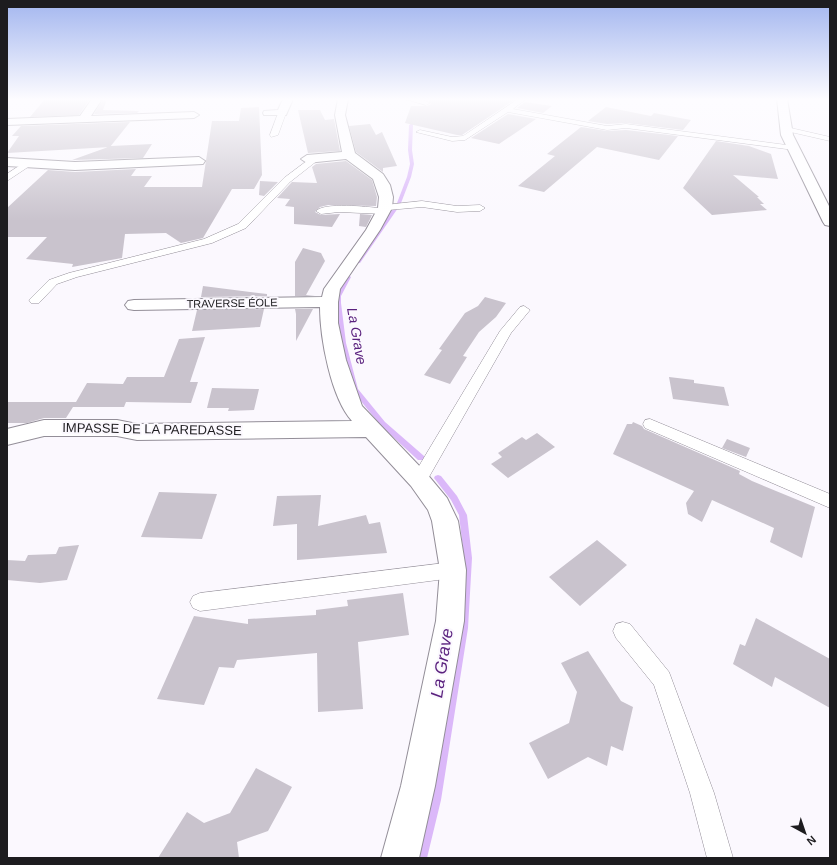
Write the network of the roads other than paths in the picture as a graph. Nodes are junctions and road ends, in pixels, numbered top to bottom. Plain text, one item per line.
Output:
1 (345, 139) edge
2 (728, 139) edge
3 (790, 139) edge
4 (802, 139) edge
5 (815, 145) dead end
6 (794, 148) junction
7 (349, 155) junction
8 (311, 158) joint
9 (199, 161) dead end
10 (7, 162) edge
11 (28, 164) junction
12 (7, 178) edge
13 (480, 208) dead end
14 (385, 209) junction
15 (321, 211) dead end
16 (830, 222) edge
17 (35, 300) dead end
18 (329, 302) junction
19 (134, 305) dead end
20 (524, 310) dead end
21 (650, 424) dead end
22 (370, 429) junction
23 (7, 437) edge
24 (419, 480) junction
25 (830, 501) edge
26 (452, 570) junction
27 (200, 602) dead end
28 (623, 631) dead end
29 (400, 858) edge
30 (720, 858) edge

1 - 7 street
2 - 6 lane
3 - 6 street
4 - 5 lane
6 - 16 street
7 - 8 street
7 - 14 street
8 - 17 lane
9 - 11 street
10 - 11 street
11 - 12 lane
13 - 14 lane
14 - 15 lane
14 - 18 street
18 - 19 street, TRAVERSE ÉOLE
18 - 22 street
20 - 24 lane
21 - 25 lane
22 - 23 street, IMPASSE DE LA PAREDASSE
22 - 24 street
24 - 26 street
26 - 27 lane
26 - 29 street
28 - 30 lane

